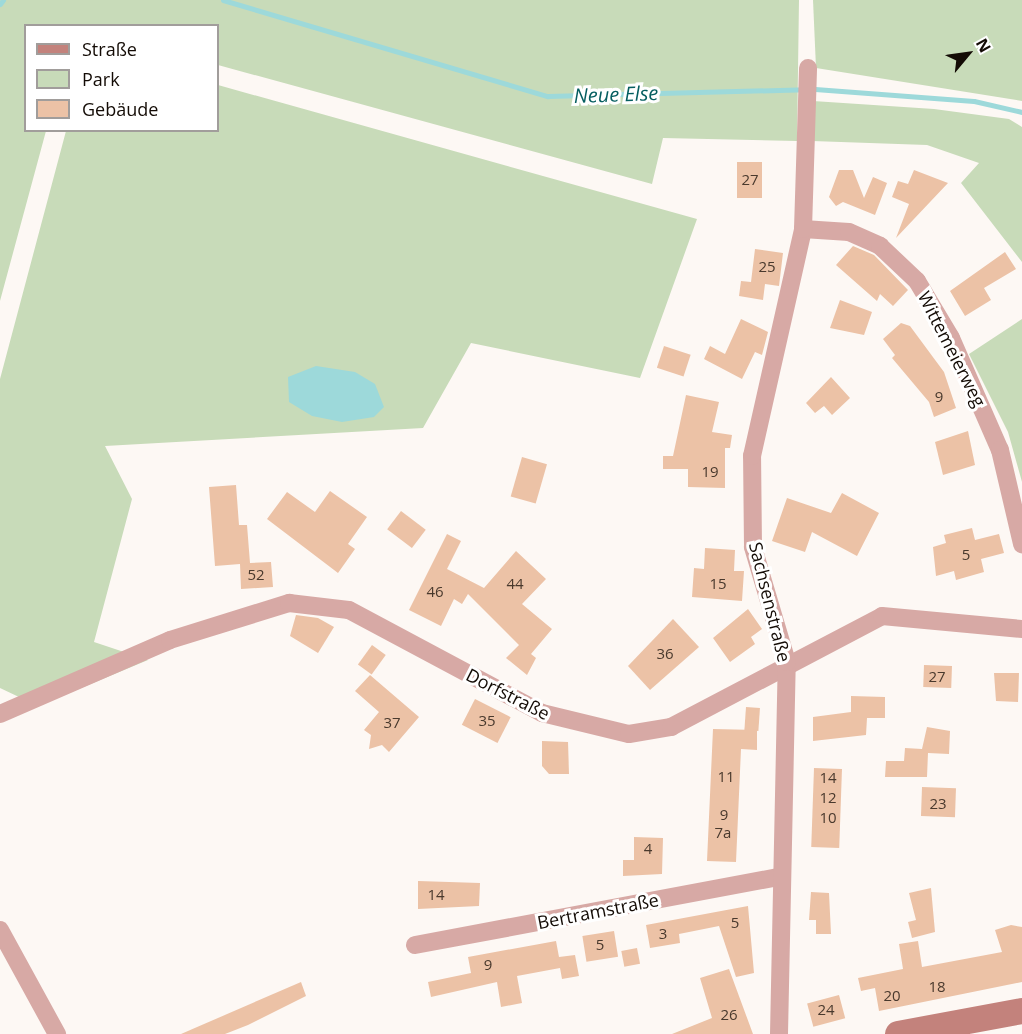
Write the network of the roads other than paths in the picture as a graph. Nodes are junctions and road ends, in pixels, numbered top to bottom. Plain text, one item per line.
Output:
1 (808, 68) dead end
2 (803, 229) junction
3 (1022, 544) edge
4 (1022, 629) edge
5 (787, 662) junction
6 (0, 714) edge
7 (782, 876) junction
8 (0, 930) edge
9 (415, 945) dead end
10 (1022, 1011) edge
11 (57, 1034) edge
12 (780, 1034) edge
13 (898, 1034) edge

1 - 2 street, Sachsenstraße
2 - 3 street, Wittemeierweg
2 - 5 street, Sachsenstraße
4 - 5 street, Dorfstraße
5 - 6 street, Dorfstraße
5 - 7 street, Sachsenstraße
7 - 9 street, Bertramstraße
7 - 12 street, Sachsenstraße
8 - 11 street
10 - 13 main road

